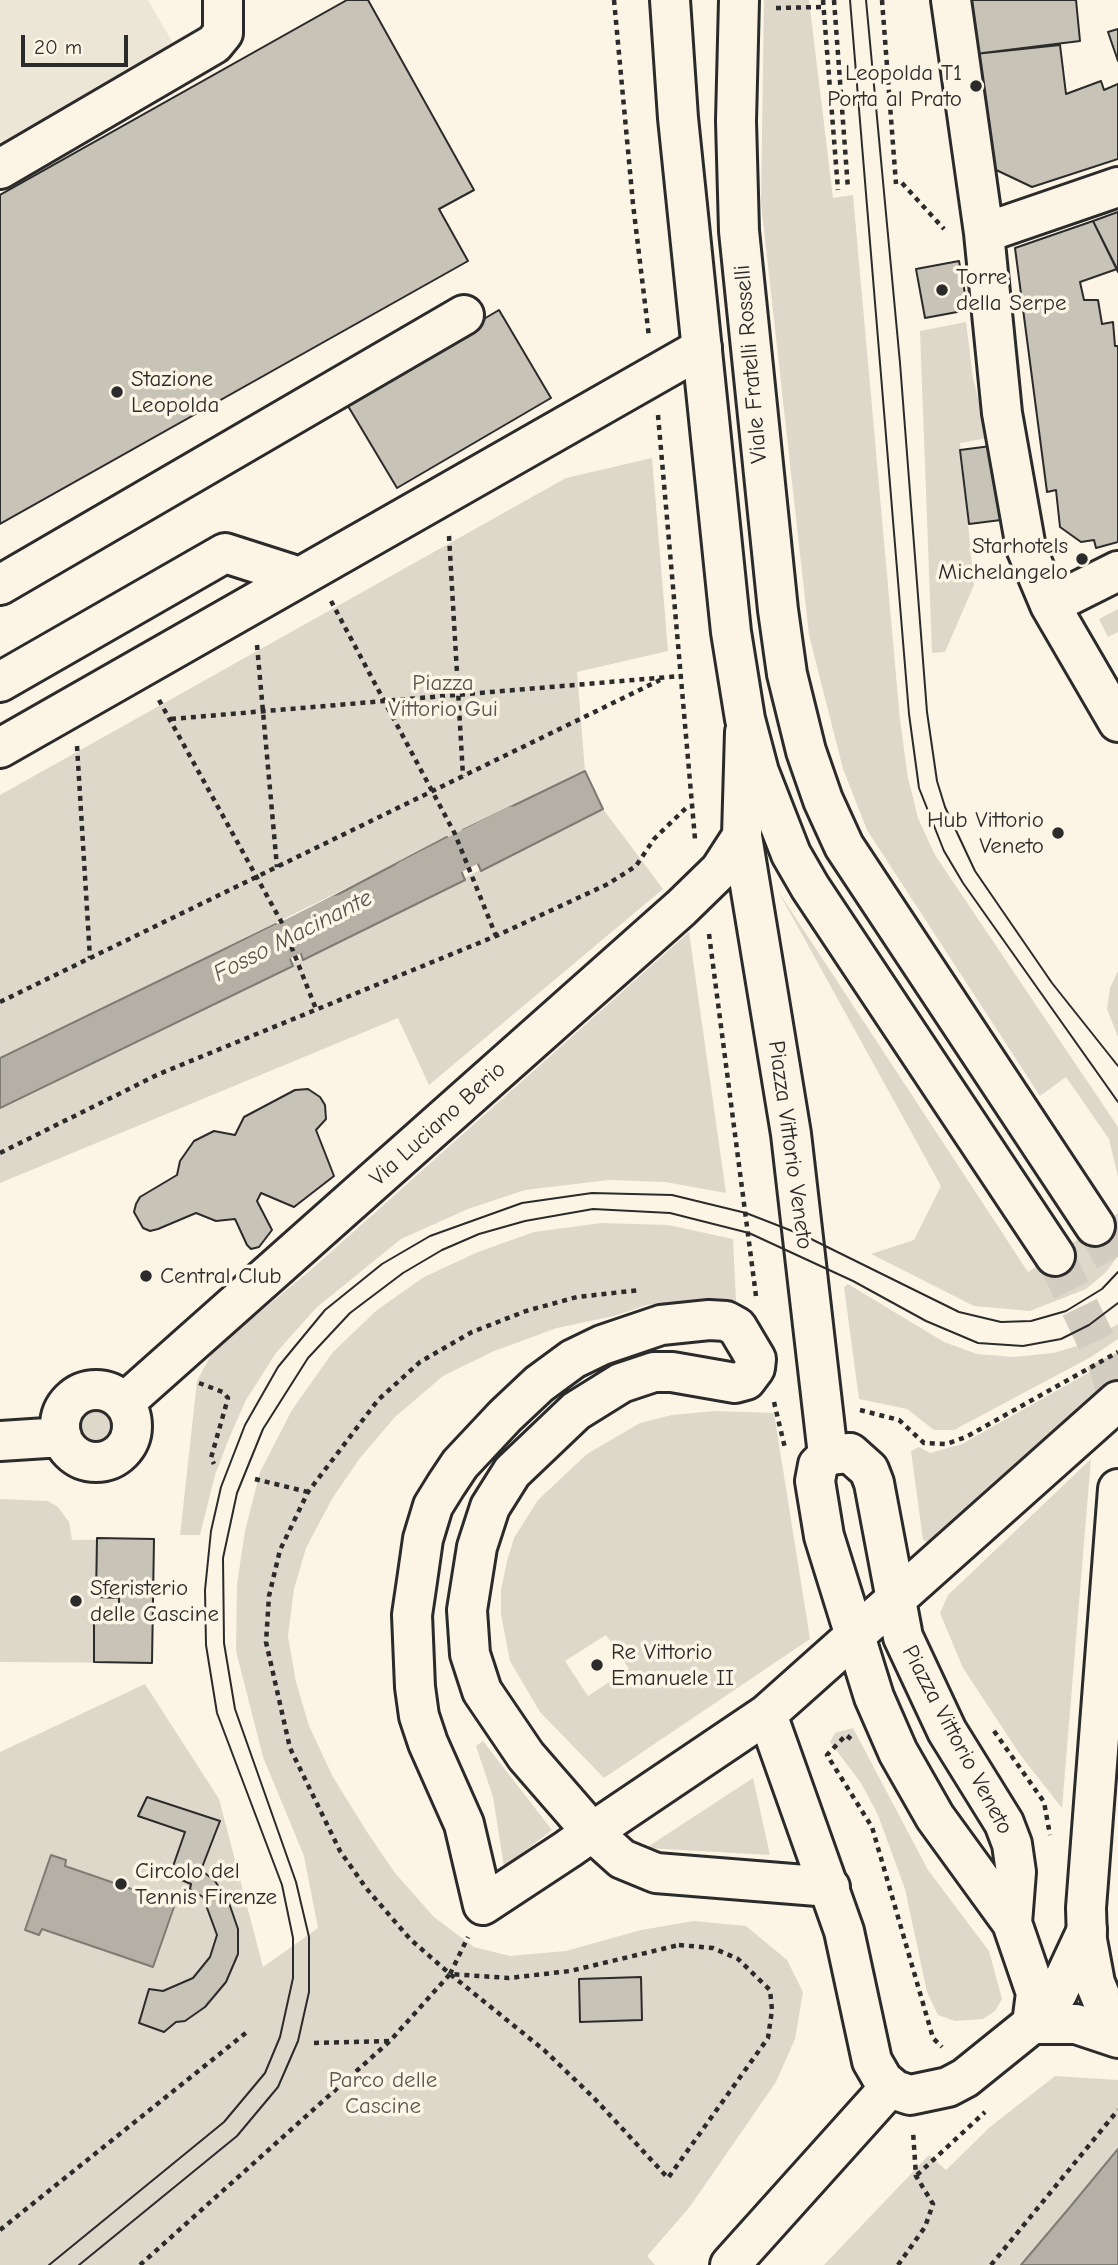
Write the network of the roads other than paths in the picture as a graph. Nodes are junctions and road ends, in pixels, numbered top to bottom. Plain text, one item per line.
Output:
1 (223, 0) edge
2 (670, 0) edge
3 (951, 0) edge
4 (756, 4) edge
5 (0, 169) edge
6 (1118, 187) edge
7 (984, 233) junction
8 (464, 315) dead end
9 (702, 348) junction
10 (1118, 571) edge
11 (0, 585) edge
12 (315, 587) junction
13 (1050, 605) junction
14 (1107, 677) edge
15 (0, 682) edge
16 (745, 719) junction
17 (1118, 722) edge
18 (0, 748) edge
19 (742, 836) junction
20 (1095, 1226) tunnel mouth
21 (1055, 1256) tunnel mouth
22 (1118, 1401) edge
23 (124, 1403) junction
24 (62, 1437) junction
25 (0, 1441) edge
26 (828, 1455) junction
27 (1118, 1489) edge
28 (895, 1600) junction
29 (854, 1636) junction
30 (767, 1714) junction
31 (592, 1832) junction
32 (830, 1887) junction
33 (1012, 1923) junction
34 (1087, 1930) junction
35 (1032, 2024) junction
36 (1111, 2026) edge
37 (890, 2087) junction
38 (730, 2265) edge

1 - 5 street
2 - 9 street, Viale Fratelli Rosselli
3 - 7 street
4 - 20 street, Viale Fratelli Rosselli
6 - 7 street
7 - 13 street
8 - 11 street
9 - 12 street
9 - 16 street, Viale Fratelli Rosselli
10 - 13 street
12 - 15 street
12 - 18 street
13 - 14 street
14 - 17 street
16 - 19 street, Piazza Vittorio Veneto
16 - 21 street
19 - 23 street, Via Luciano Berio
19 - 26 street, Piazza Vittorio Veneto
22 - 28 street
23 - 24 street
23 - 24 street
24 - 25 street
26 - 28 street, Piazza Vittorio Veneto
26 - 29 street, Piazza Vittorio Veneto
27 - 34 street
28 - 29 street
28 - 33 street, Piazza Vittorio Veneto
29 - 30 street
29 - 33 street, Piazza Vittorio Veneto
30 - 31 street
30 - 32 street
31 - 31 street
31 - 32 street
32 - 37 street
33 - 35 street, Piazza Vittorio Veneto
34 - 35 street
34 - 36 street
35 - 36 street
35 - 37 street
37 - 38 street

